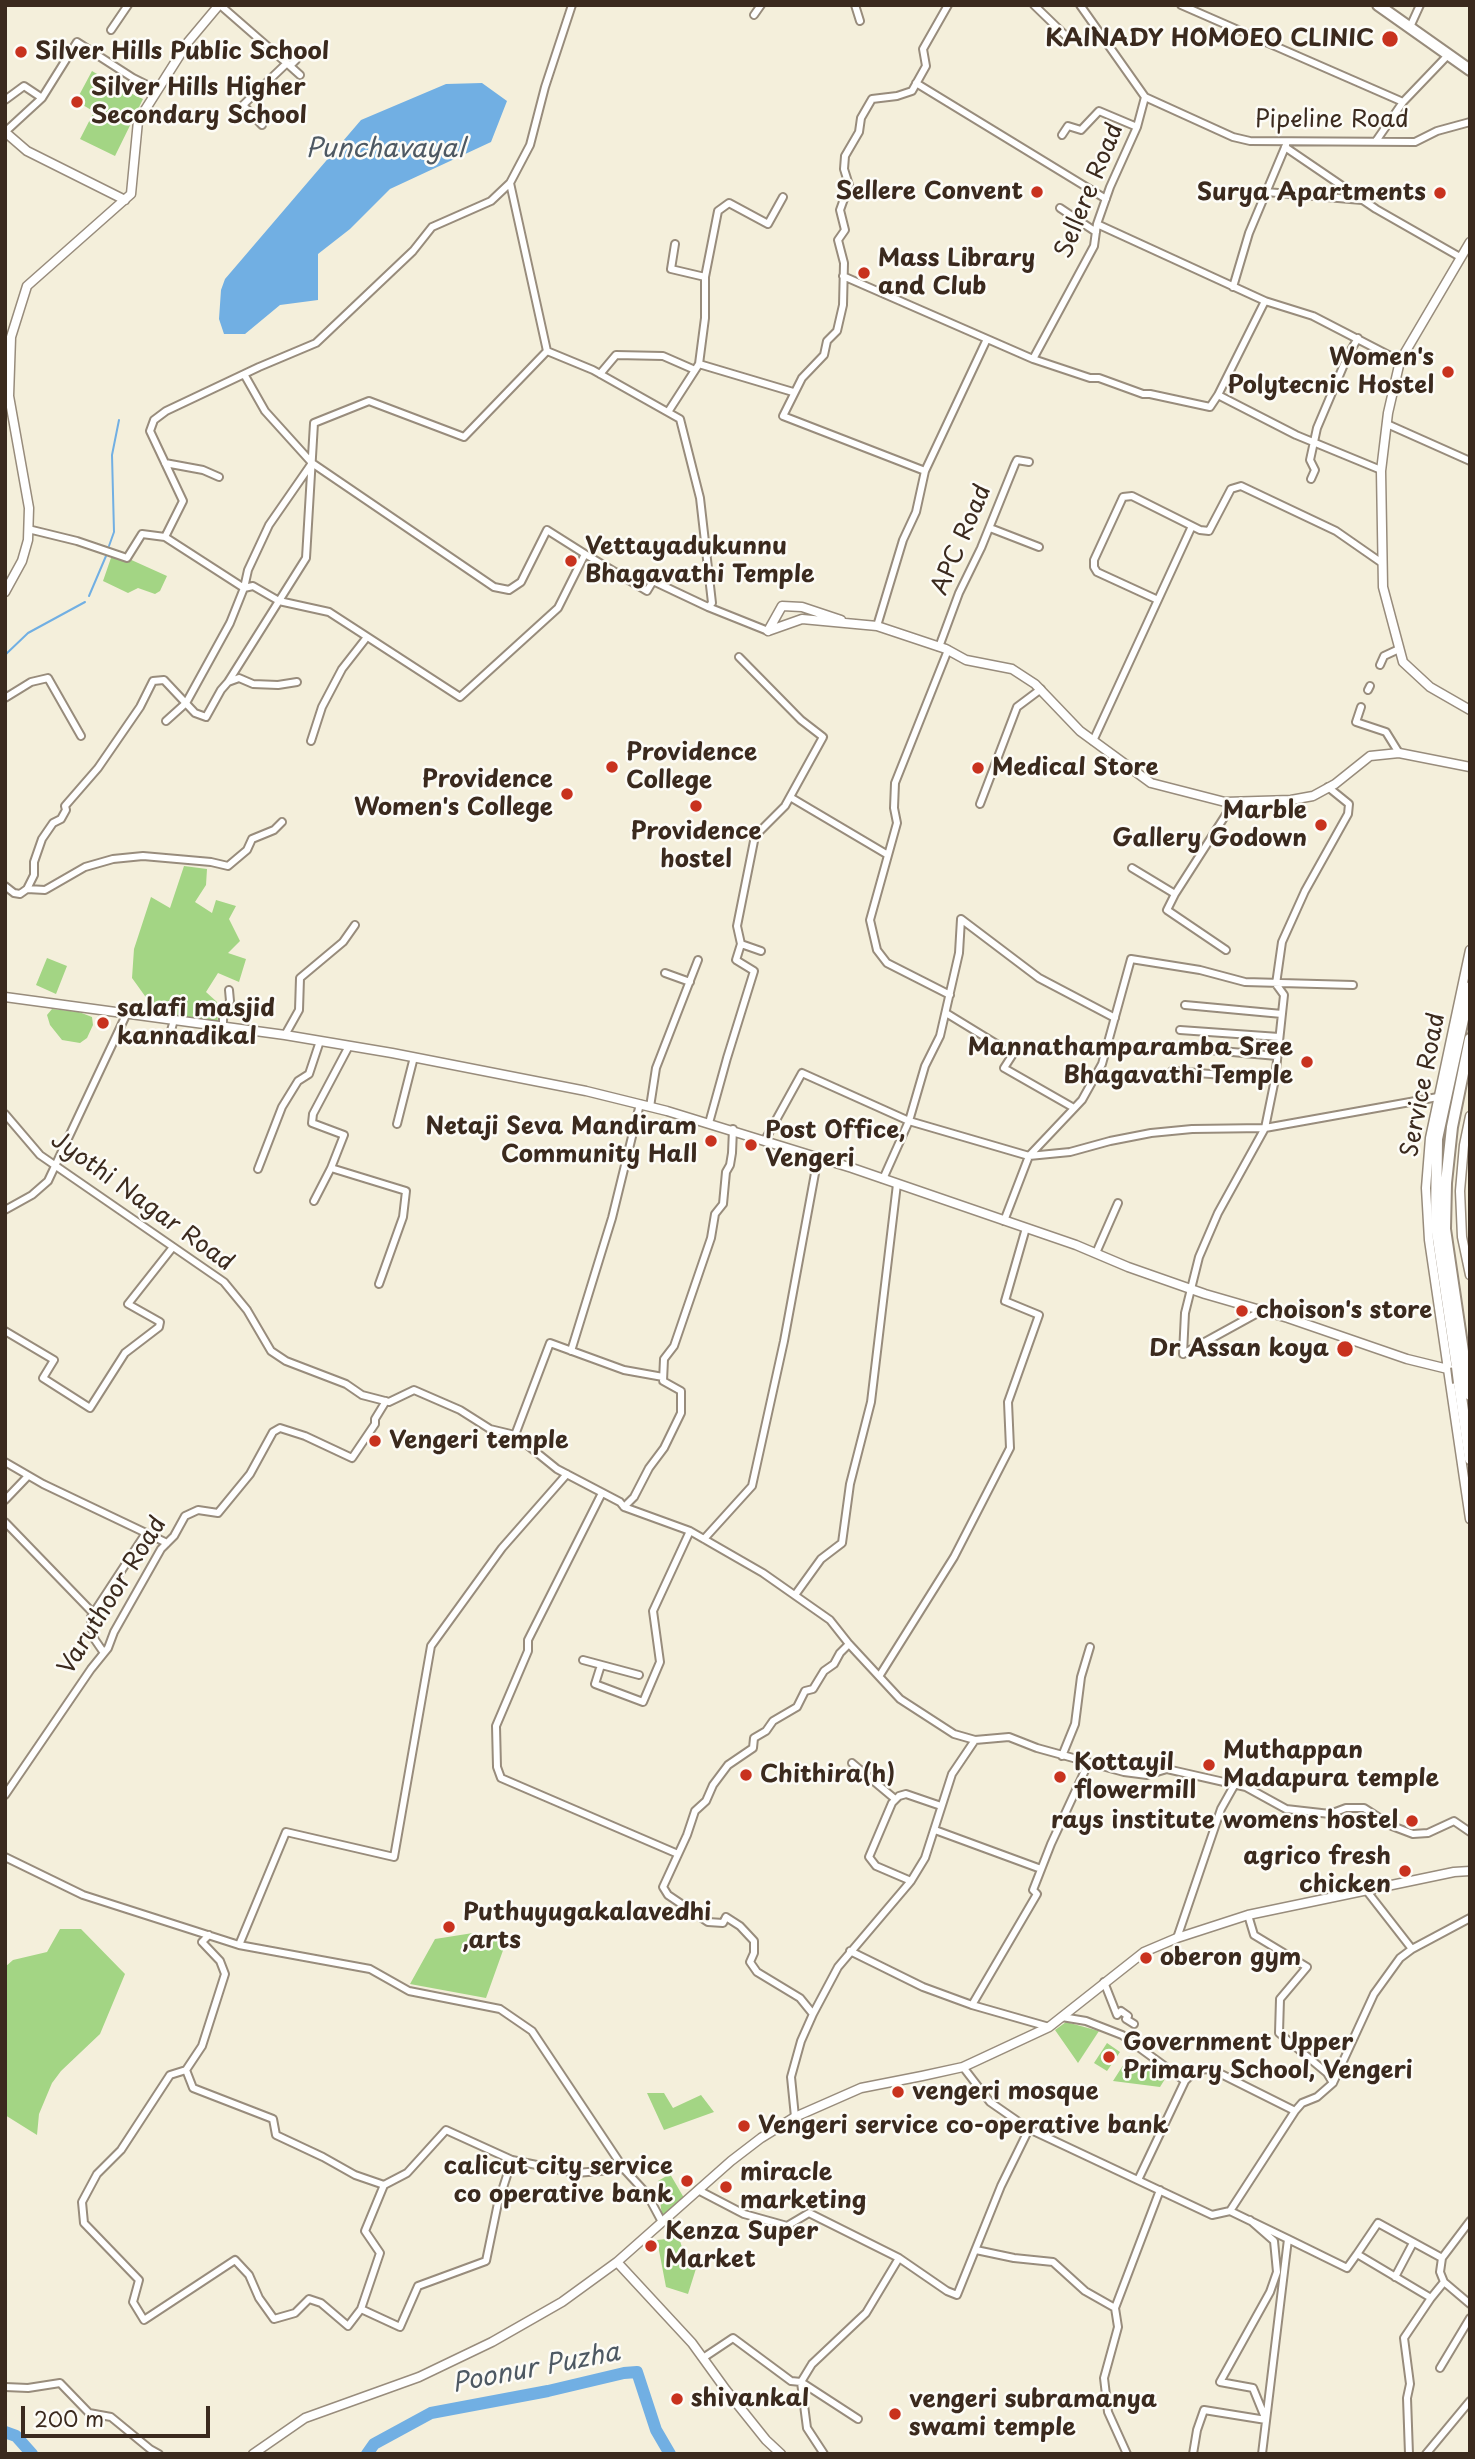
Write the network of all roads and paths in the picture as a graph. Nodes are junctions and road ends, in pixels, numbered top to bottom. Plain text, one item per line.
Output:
1 (128, 5) edge
2 (219, 5) edge
3 (572, 5) edge
4 (761, 5) edge
5 (855, 5) edge
6 (935, 5) edge
7 (1034, 5) edge
8 (1080, 5) edge
9 (1181, 5) edge
10 (1378, 5) edge
11 (1420, 5) edge
12 (946, 8) edge
13 (754, 15) dead end
14 (860, 21) dead end
15 (1410, 27) junction
16 (111, 30) dead end
17 (1068, 38) dead end
18 (1449, 54) junction
19 (296, 60) dead end
20 (289, 65) junction
21 (1470, 70) edge
22 (300, 75) dead end
23 (916, 83) junction
24 (158, 90) junction
25 (1145, 97) junction
26 (41, 98) junction
27 (5, 100) edge
28 (1403, 102) junction
29 (1470, 121) edge
30 (262, 125) dead end
31 (1137, 127) junction
32 (5, 132) edge
33 (1062, 135) dead end
34 (1376, 141) junction
35 (1287, 144) junction
36 (510, 183) junction
37 (1266, 192) junction
38 (783, 197) dead end
39 (1106, 199) junction
40 (125, 200) junction
41 (1364, 201) junction
42 (1060, 208) dead end
43 (1097, 224) junction
44 (1096, 232) junction
45 (1470, 242) edge
46 (675, 244) dead end
47 (1460, 257) junction
48 (843, 276) junction
49 (705, 277) junction
50 (1233, 287) junction
51 (1265, 301) junction
52 (1358, 338) junction
53 (987, 339) junction
54 (547, 351) junction
55 (1032, 359) junction
56 (1399, 361) junction
57 (697, 367) junction
58 (244, 374) junction
59 (600, 374) junction
60 (793, 392) junction
61 (1218, 395) junction
62 (668, 412) junction
63 (1387, 424) junction
64 (1314, 442) junction
65 (1470, 461) edge
66 (1029, 462) dead end
67 (165, 463) junction
68 (312, 463) junction
69 (1381, 470) junction
70 (925, 471) junction
71 (219, 477) dead end
72 (1311, 480) dead end
73 (1192, 526) junction
74 (990, 528) junction
75 (28, 530) junction
76 (165, 537) junction
77 (1039, 547) dead end
78 (585, 554) junction
79 (1382, 563) junction
80 (244, 588) junction
81 (5, 592) edge
82 (1158, 600) junction
83 (279, 601) junction
84 (708, 607) junction
85 (854, 624) junction
86 (877, 626) junction
87 (768, 631) junction
88 (367, 636) junction
89 (939, 646) junction
90 (1399, 649) junction
91 (948, 650) junction
92 (739, 657) dead end
93 (1380, 665) dead end
94 (228, 682) junction
95 (297, 682) dead end
96 (1041, 690) junction
97 (5, 698) edge
98 (186, 704) junction
99 (1361, 706) dead end
100 (1470, 710) edge
101 (166, 721) dead end
102 (81, 736) dead end
103 (311, 741) dead end
104 (1093, 741) junction
105 (1399, 752) junction
106 (1470, 767) edge
107 (1328, 787) junction
108 (790, 797) junction
109 (1234, 802) junction
110 (979, 804) dead end
111 (282, 822) dead end
112 (888, 855) junction
113 (1132, 868) dead end
114 (5, 886) edge
115 (27, 888) junction
116 (1175, 894) junction
117 (355, 925) dead end
118 (741, 944) junction
119 (1226, 950) dead end
120 (1470, 950) edge
121 (761, 951) dead end
122 (698, 960) dead end
123 (665, 973) dead end
124 (690, 982) junction
125 (1276, 984) junction
126 (1353, 985) dead end
127 (1470, 987) edge
128 (229, 990) dead end
129 (950, 995) junction
130 (5, 998) edge
131 (1185, 1005) dead end
132 (127, 1013) junction
133 (946, 1013) junction
134 (1282, 1014) junction
135 (1115, 1018) junction
136 (174, 1020) junction
137 (223, 1027) junction
138 (1180, 1030) dead end
139 (170, 1034) dead end
140 (285, 1035) junction
141 (1279, 1037) junction
142 (1470, 1039) edge
143 (320, 1041) junction
144 (349, 1046) junction
145 (1176, 1047) dead end
146 (1277, 1056) junction
147 (414, 1057) junction
148 (1172, 1071) dead end
149 (1275, 1079) junction
150 (1438, 1097) junction
151 (640, 1104) junction
152 (650, 1107) junction
153 (1074, 1108) junction
154 (5, 1114) edge
155 (1470, 1116) edge
156 (909, 1121) junction
157 (709, 1123) junction
158 (397, 1124) dead end
159 (1265, 1128) junction
160 (733, 1129) junction
161 (765, 1140) junction
162 (1028, 1156) junction
163 (818, 1157) junction
164 (57, 1166) junction
165 (331, 1168) junction
166 (258, 1170) dead end
167 (883, 1179) junction
168 (897, 1184) junction
169 (314, 1201) dead end
170 (1118, 1203) dead end
171 (5, 1210) edge
172 (1004, 1221) junction
173 (1026, 1228) junction
174 (173, 1247) junction
175 (1096, 1253) junction
176 (1470, 1275) edge
177 (379, 1283) dead end
178 (1192, 1289) junction
179 (1263, 1310) junction
180 (5, 1331) edge
181 (571, 1351) junction
182 (663, 1377) junction
183 (1462, 1377) edge
184 (386, 1401) junction
185 (515, 1435) junction
186 (1470, 1459) edge
187 (5, 1462) edge
188 (567, 1474) junction
189 (28, 1476) junction
190 (602, 1493) junction
191 (5, 1500) edge
192 (624, 1507) junction
193 (1470, 1519) edge
194 (5, 1522) edge
195 (690, 1531) junction
196 (146, 1533) junction
197 (704, 1539) junction
198 (167, 1543) junction
199 (795, 1595) junction
200 (94, 1614) junction
201 (849, 1644) junction
202 (1090, 1647) dead end
203 (104, 1653) junction
204 (583, 1660) dead end
205 (601, 1665) junction
206 (639, 1675) dead end
207 (880, 1675) junction
208 (975, 1740) junction
209 (1062, 1756) junction
210 (852, 1763) dead end
211 (1088, 1764) junction
212 (1235, 1784) junction
213 (5, 1795) edge
214 (895, 1799) junction
215 (941, 1806) junction
216 (935, 1830) junction
217 (1470, 1832) edge
218 (678, 1854) junction
219 (5, 1857) edge
220 (1041, 1869) junction
221 (1470, 1871) edge
222 (911, 1881) junction
223 (1366, 1890) junction
224 (1248, 1915) junction
225 (1470, 1918) edge
226 (209, 1935) junction
227 (1177, 1938) junction
228 (239, 1945) junction
229 (1412, 1949) junction
230 (850, 1951) junction
231 (1104, 1982) junction
232 (972, 2005) junction
233 (813, 2014) junction
234 (1062, 2017) junction
235 (1134, 2024) dead end
236 (1049, 2027) junction
237 (963, 2067) junction
238 (186, 2070) junction
239 (1185, 2081) junction
240 (1333, 2083) junction
241 (1295, 2112) junction
242 (795, 2117) junction
243 (1029, 2129) junction
244 (512, 2160) junction
245 (624, 2169) junction
246 (1138, 2180) junction
247 (384, 2185) junction
248 (698, 2190) junction
249 (1160, 2190) junction
250 (1230, 2211) junction
251 (1250, 2220) junction
252 (1470, 2221) edge
253 (662, 2222) junction
254 (1288, 2239) junction
255 (1413, 2243) junction
256 (976, 2250) junction
257 (1357, 2254) junction
258 (1441, 2258) junction
259 (899, 2259) junction
260 (617, 2262) junction
261 (1395, 2277) junction
262 (1444, 2282) junction
263 (1431, 2298) junction
264 (1470, 2304) edge
265 (1115, 2308) junction
266 (361, 2309) junction
267 (1470, 2318) edge
268 (703, 2358) junction
269 (1440, 2368) dead end
270 (801, 2382) junction
271 (5, 2387) edge
272 (1470, 2401) edge
273 (858, 2420) dead end
274 (1266, 2420) junction
275 (159, 2454) edge
276 (253, 2454) edge
277 (781, 2454) edge
278 (824, 2454) edge
279 (1127, 2454) edge
280 (1193, 2454) edge
281 (1262, 2454) edge
282 (1409, 2454) edge
283 (1426, 2454) edge

1 - 16 street
2 - 20 street
2 - 24 main road
3 - 36 street
4 - 13 street
5 - 14 street
6 - 12 street
7 - 17 street
8 - 25 street
9 - 28 street
10 - 15 highway
11 - 15 street
12 - 23 street
15 - 18 highway
18 - 21 highway
18 - 28 street
19 - 20 street
20 - 22 street
20 - 30 street
23 - 39 street
23 - 48 street
24 - 26 street
24 - 40 main road
25 - 31 street, Sellere Road
25 - 35 street, Pipeline Road
26 - 27 street
26 - 32 street
28 - 34 street
29 - 34 street, Pipeline Road
31 - 33 street
31 - 39 street, Sellere Road
32 - 40 main road
34 - 35 street, Pipeline Road
35 - 37 street
35 - 41 street
36 - 54 street
36 - 58 street
37 - 41 street
37 - 50 street
38 - 49 street
39 - 43 street, Sellere Road
40 - 75 main road
41 - 47 street
42 - 44 street
43 - 44 street, Sellere Road
43 - 50 street
44 - 55 street, Sellere Road
45 - 47 main road
46 - 49 street
47 - 56 main road
48 - 53 street
48 - 60 street
49 - 57 street
50 - 51 street
51 - 52 street
51 - 61 street
52 - 56 street
52 - 64 street
53 - 55 street
53 - 70 street
54 - 59 street
54 - 68 street
55 - 61 street
56 - 63 main road
57 - 59 street
57 - 60 street
57 - 62 street
58 - 67 street
58 - 68 street
59 - 62 street
60 - 70 street
61 - 64 street
62 - 84 street
63 - 65 street
63 - 69 main road
64 - 69 street
64 - 72 street
66 - 74 street, APC Road
67 - 71 street
67 - 76 street
68 - 78 street
68 - 80 street
68 - 83 street
69 - 79 main road
70 - 86 street
73 - 79 street
73 - 82 street
73 - 82 street
74 - 77 street
74 - 89 street, APC Road
75 - 76 street
75 - 81 main road
76 - 80 street
78 - 84 street
78 - 88 street
79 - 90 main road
80 - 83 street
80 - 98 street
82 - 104 street
83 - 88 street
83 - 94 street
84 - 87 street
85 - 86 main road
85 - 87 main road
85 - 87 main road
86 - 89 main road
88 - 103 street
89 - 91 main road
90 - 93 street
90 - 100 main road
91 - 96 main road
91 - 112 street
92 - 108 street
94 - 95 street
94 - 98 street
96 - 104 main road
96 - 110 street
97 - 102 street
98 - 101 street
98 - 115 street
99 - 105 street
104 - 109 main road
105 - 106 main road
105 - 107 main road
107 - 109 main road
107 - 125 street
108 - 112 street
108 - 118 street
109 - 116 street
111 - 115 street
112 - 129 street
113 - 116 street
114 - 115 street
116 - 119 street
117 - 140 street
118 - 121 street
118 - 157 street
120 - 150 main road, Service Road
122 - 124 street
123 - 124 street
124 - 152 street
125 - 126 street
125 - 134 street
125 - 135 street
127 - 183 highway
128 - 137 street
129 - 133 street
129 - 135 street
130 - 132 main road
131 - 134 street
132 - 136 main road
132 - 164 street
133 - 153 street
133 - 156 street
134 - 141 street
135 - 153 street
136 - 137 main road
136 - 139 street
137 - 140 main road
138 - 141 street
140 - 143 main road
141 - 146 street
142 - 183 highway
143 - 144 main road
143 - 166 street
144 - 147 main road
144 - 165 street
145 - 146 street
146 - 149 street
147 - 151 main road
147 - 158 street
148 - 149 street
149 - 159 street
150 - 159 street
150 - 183 main road, Service Road
151 - 152 main road
151 - 181 street
152 - 157 main road
153 - 162 street
154 - 164 street, Jyothi Nagar Road
155 - 176 main road
156 - 161 street
156 - 162 street
156 - 167 street
157 - 160 main road
159 - 162 street
159 - 178 street
160 - 161 main road
160 - 182 street
161 - 163 main road
162 - 172 street
163 - 167 main road
163 - 197 street
164 - 171 street
164 - 174 street, Jyothi Nagar Road
165 - 169 street
165 - 177 street
167 - 168 main road
168 - 172 main road
168 - 199 street
170 - 175 street
172 - 173 main road
173 - 175 main road
173 - 207 street
174 - 180 street
174 - 184 street, Jyothi Nagar Road
175 - 178 main road
178 - 179 main road
178 - 179 street
179 - 183 main road
181 - 182 street
181 - 185 street
182 - 192 street
183 - 186 highway
183 - 193 main road, Service Road
184 - 185 street
184 - 198 street, Varuthoor Road
185 - 188 street
187 - 189 street
188 - 190 street
188 - 228 street
189 - 191 street
189 - 196 street
190 - 192 street
190 - 218 street
192 - 195 street
194 - 200 street
195 - 197 street
195 - 205 street
196 - 198 street
196 - 200 street
197 - 199 street
198 - 203 street, Varuthoor Road
199 - 201 street
200 - 203 street
201 - 207 street
201 - 218 street
202 - 209 street
203 - 213 street, Varuthoor Road
204 - 205 street
205 - 206 street
207 - 208 street
208 - 209 street
208 - 215 street
209 - 211 street
210 - 214 street
211 - 212 street
211 - 220 street
212 - 217 street
212 - 227 street
214 - 215 street
214 - 222 street
215 - 216 street
216 - 220 street
216 - 222 street
218 - 233 street
219 - 226 street
220 - 232 street
221 - 223 main road
222 - 230 street
223 - 224 main road
223 - 229 street
224 - 227 main road
224 - 240 street
225 - 229 street
226 - 228 street
226 - 238 street
227 - 231 main road
228 - 245 street
229 - 240 street
230 - 232 street
230 - 233 street
231 - 234 main road
231 - 235 street
232 - 236 street
233 - 242 street
234 - 236 main road
234 - 239 street
236 - 237 main road
237 - 242 main road
237 - 243 street
238 - 247 street
238 - 266 street
239 - 241 street
239 - 246 street
240 - 241 street
241 - 250 street
242 - 248 main road
243 - 246 street
243 - 256 street
244 - 245 street
244 - 247 street
244 - 266 street
245 - 253 street
246 - 249 street
247 - 266 street
248 - 253 main road
248 - 259 street
249 - 250 street
249 - 265 street
250 - 251 street
251 - 254 street
251 - 274 street
252 - 258 street
253 - 260 main road
254 - 257 street
254 - 274 street
255 - 257 street
255 - 258 street
255 - 261 street
256 - 259 street
256 - 265 street
257 - 261 street
258 - 262 street
259 - 270 street
260 - 268 main road
260 - 276 main road
261 - 263 street
262 - 263 street
262 - 264 street
263 - 282 street
265 - 279 street
267 - 269 street
268 - 270 street
268 - 277 main road
270 - 273 street
270 - 278 street
271 - 275 street
272 - 283 street
274 - 280 street
274 - 281 street

